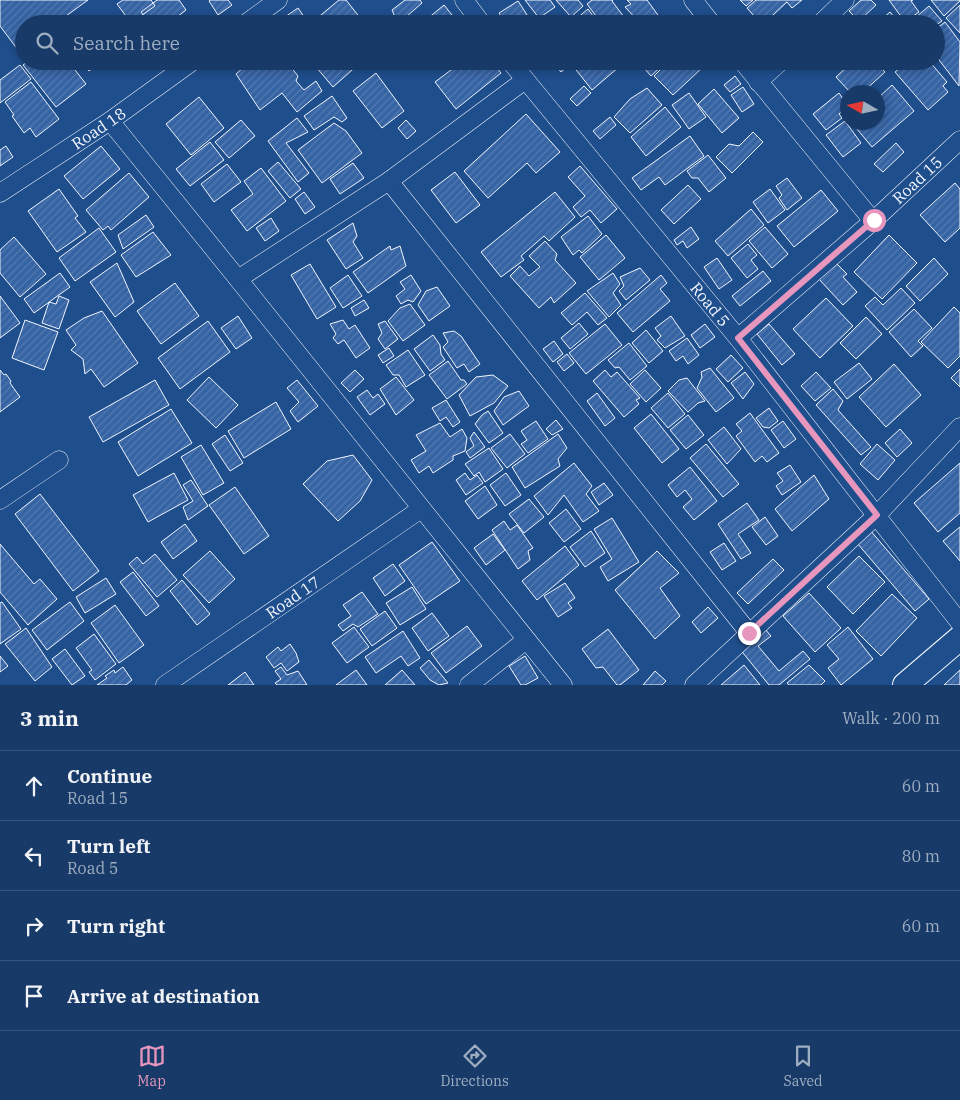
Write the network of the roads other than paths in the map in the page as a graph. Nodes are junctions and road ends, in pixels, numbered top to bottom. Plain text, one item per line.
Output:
1 (278, 0) edge
2 (464, 0) edge
3 (693, 0) edge
4 (845, 0) edge
5 (257, 15) edge
6 (475, 15) edge
7 (705, 15) edge
8 (829, 15) edge
9 (181, 70) edge
10 (517, 70) edge
11 (749, 70) edge
12 (771, 70) edge
13 (525, 80) junction
14 (758, 82) junction
15 (110, 121) junction
16 (960, 140) edge
17 (389, 181) junction
18 (0, 193) edge
19 (874, 220) junction
20 (238, 279) junction
21 (738, 338) junction
22 (960, 428) edge
23 (59, 460) dead end
24 (0, 500) edge
25 (421, 509) junction
26 (877, 515) junction
27 (960, 624) edge
28 (749, 633) junction
29 (960, 638) edge
30 (526, 640) junction
31 (165, 685) edge
32 (470, 685) edge
33 (563, 685) edge
34 (694, 685) edge
35 (905, 685) edge

1 - 5 street
2 - 6 street
3 - 7 street
4 - 8 street
9 - 15 street, Road 18
10 - 13 street, Road 5
11 - 14 street
12 - 14 street
13 - 17 street
13 - 21 street, Road 5
14 - 19 street
15 - 18 street, Road 18
15 - 20 street
16 - 19 street, Road 15
17 - 20 street
17 - 28 street
19 - 21 street, Road 15
20 - 25 street
21 - 26 street, Road 5
22 - 26 street
23 - 24 street
25 - 30 street
25 - 31 street, Road 17
26 - 27 street, Road 5
26 - 28 street
28 - 34 street
29 - 35 main road
30 - 32 street
30 - 33 street

